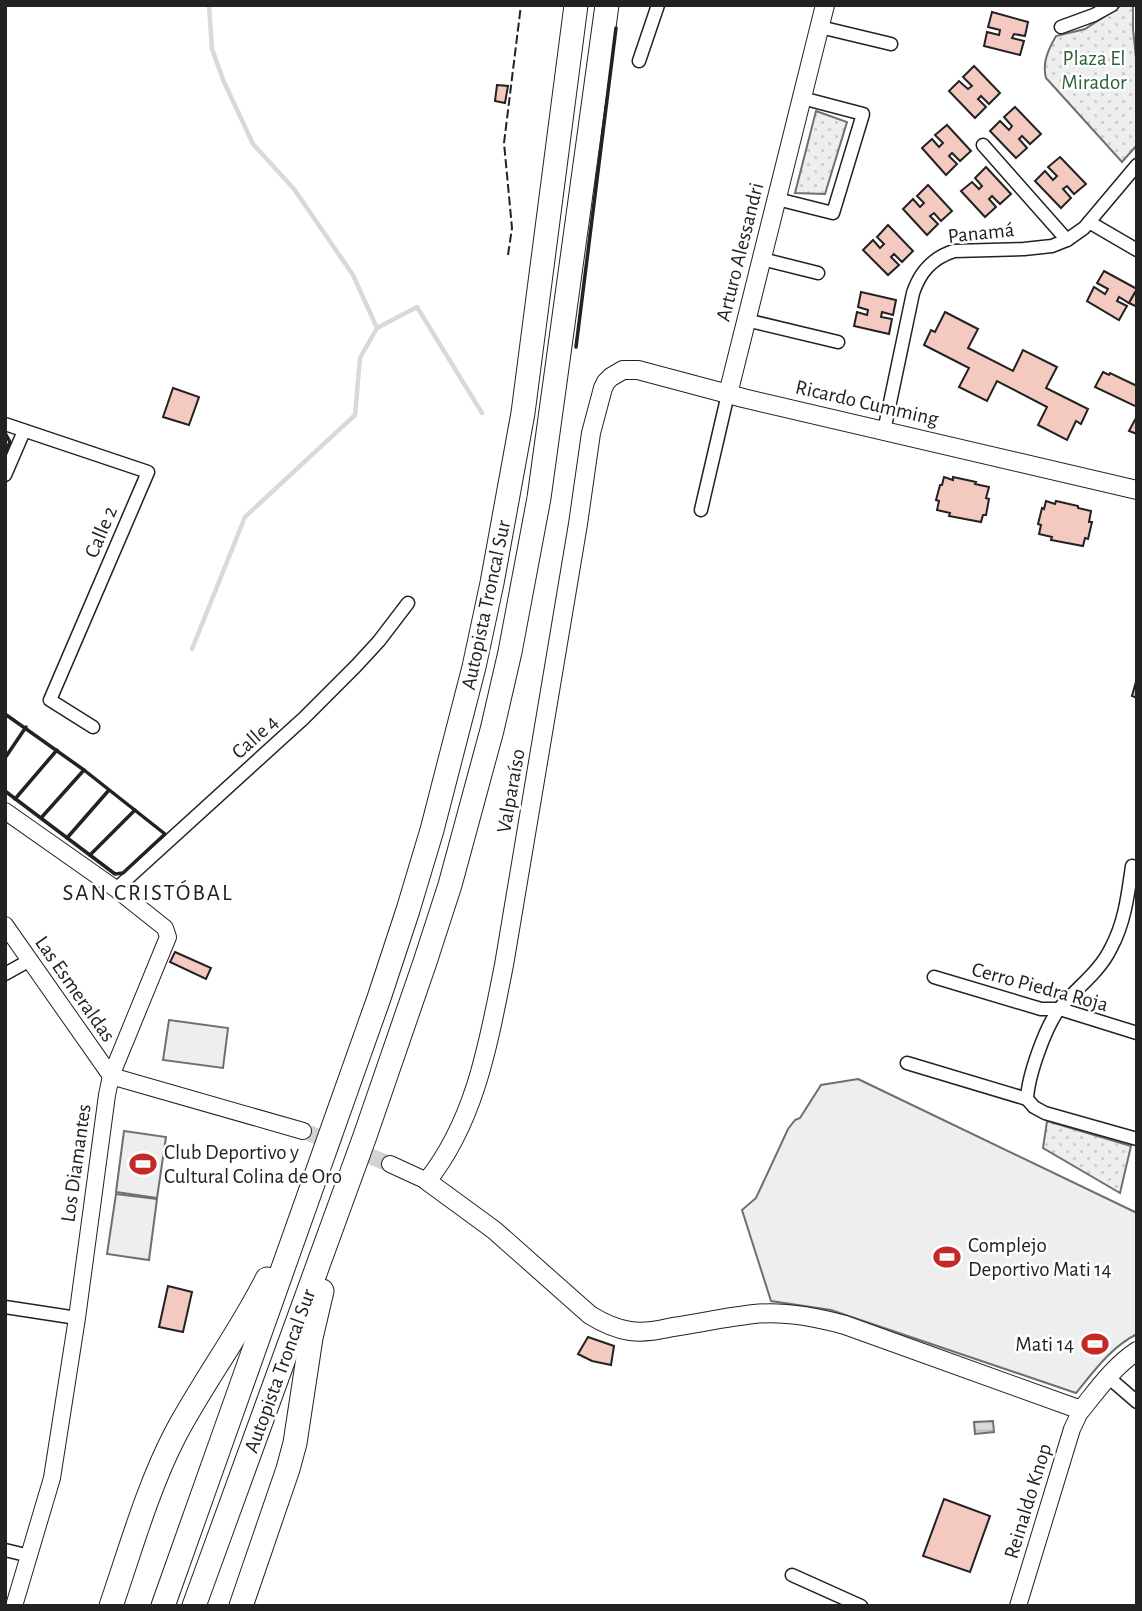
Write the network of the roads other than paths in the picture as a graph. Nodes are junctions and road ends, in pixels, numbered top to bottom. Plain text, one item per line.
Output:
1 (576, 5) edge
2 (607, 5) edge
3 (658, 5) edge
4 (825, 5) edge
5 (1112, 5) edge
6 (820, 27) junction
7 (1060, 27) dead end
8 (891, 44) dead end
9 (639, 61) dead end
10 (802, 98) junction
11 (983, 145) dead end
12 (1137, 165) edge
13 (777, 199) junction
14 (1089, 222) junction
15 (1067, 240) junction
16 (1137, 250) edge
17 (762, 259) junction
18 (818, 273) dead end
19 (746, 320) junction
20 (838, 342) dead end
21 (728, 394) junction
22 (601, 396) joint
23 (5, 424) edge
24 (24, 431) junction
25 (884, 431) junction
26 (5, 475) edge
27 (1137, 490) edge
28 (701, 510) dead end
29 (408, 603) dead end
30 (93, 727) dead end
31 (5, 811) edge
32 (1132, 866) dead end
33 (117, 889) junction
34 (1131, 918) edge
35 (7, 929) edge
36 (30, 960) junction
37 (5, 974) edge
38 (934, 977) dead end
39 (1060, 1009) junction
40 (1137, 1033) edge
41 (907, 1063) dead end
42 (111, 1076) junction
43 (1027, 1099) junction
44 (303, 1131) tunnel mouth
45 (365, 1136) junction
46 (1137, 1139) edge
47 (390, 1164) tunnel mouth
48 (427, 1181) junction
49 (314, 1185) junction
50 (5, 1307) edge
51 (77, 1318) junction
52 (1137, 1351) edge
53 (1108, 1377) junction
54 (1137, 1402) edge
55 (1081, 1410) junction
56 (5, 1550) edge
57 (30, 1556) junction
58 (792, 1575) dead end
59 (14, 1606) edge
60 (111, 1606) edge
61 (163, 1606) edge
62 (194, 1606) edge
63 (241, 1606) edge
64 (861, 1606) edge
65 (1018, 1606) edge

1 - 49 highway, Autopista Troncal Sur
2 - 45 highway, Autopista Troncal Sur
3 - 9 street
4 - 6 main road, Arturo Alessandri
5 - 7 street
6 - 8 street
6 - 10 main road, Arturo Alessandri
10 - 13 main road, Arturo Alessandri
10 - 13 street
11 - 15 street
12 - 14 street, Panamá
13 - 17 main road, Arturo Alessandri
14 - 15 street, Panamá
14 - 16 street
15 - 25 street, Panamá
17 - 18 street
17 - 19 main road, Arturo Alessandri
19 - 20 street
19 - 21 main road, Arturo Alessandri
21 - 22 main road, Ricardo Cumming
21 - 25 main road, Ricardo Cumming
21 - 28 street, Arturo Alessandri
22 - 48 main road, Valparaíso
23 - 24 street, Calle 2
24 - 26 street
24 - 30 street, Calle 2
25 - 27 main road, Ricardo Cumming
29 - 33 street, Calle 4
31 - 33 street, Los Diamantes
32 - 34 street
33 - 42 street, Los Diamantes
34 - 39 street
35 - 36 street, Las Esmeraldas
36 - 37 street
36 - 42 street, Las Esmeraldas
38 - 39 street, Cerro Piedra Roja
39 - 40 street, Cerro Piedra Roja
39 - 43 street
41 - 43 street
42 - 44 street
42 - 51 street, Los Diamantes
43 - 46 street
45 - 62 highway, Autopista Troncal Sur
45 - 63 highway, Autopista Troncal Sur
47 - 48 street
48 - 55 main road
49 - 60 highway, Autopista Troncal Sur
49 - 61 highway, Autopista Troncal Sur
50 - 51 street
51 - 57 street, Los Diamantes
52 - 53 main road
53 - 54 street
53 - 55 main road
55 - 65 street, Reinaldo Knop
56 - 57 street
57 - 59 street, Los Diamantes
58 - 64 street

